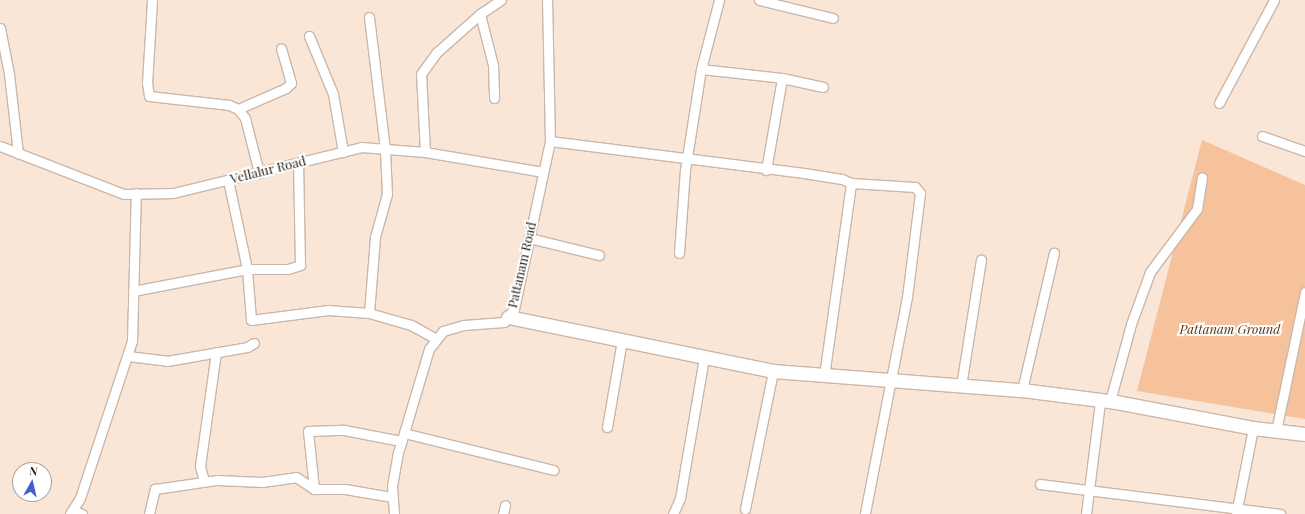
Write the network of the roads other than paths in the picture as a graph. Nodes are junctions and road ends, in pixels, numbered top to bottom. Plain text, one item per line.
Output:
1 (152, 0) edge
2 (501, 0) edge
3 (547, 0) edge
4 (719, 0) edge
5 (759, 0) edge
6 (1274, 0) edge
7 (480, 14) junction
8 (369, 17) dead end
9 (833, 18) dead end
10 (0, 28) edge
11 (309, 36) dead end
12 (281, 48) dead end
13 (701, 69) junction
14 (782, 78) junction
15 (824, 86) dead end
16 (494, 98) dead end
17 (1219, 103) dead end
18 (238, 109) junction
19 (1262, 136) dead end
20 (550, 141) junction
21 (0, 146) edge
22 (384, 149) junction
23 (1305, 151) edge
24 (343, 152) junction
25 (425, 152) junction
26 (18, 153) junction
27 (687, 158) junction
28 (298, 163) junction
29 (766, 170) junction
30 (543, 172) junction
31 (259, 173) junction
32 (1202, 177) dead end
33 (228, 180) junction
34 (851, 184) junction
35 (136, 193) junction
36 (529, 238) junction
37 (679, 253) dead end
38 (1054, 253) dead end
39 (599, 255) dead end
40 (982, 260) dead end
41 (247, 269) junction
42 (133, 291) junction
43 (1305, 292) edge
44 (370, 313) junction
45 (508, 317) junction
46 (436, 339) junction
47 (622, 340) junction
48 (254, 343) dead end
49 (216, 352) junction
50 (128, 356) junction
51 (704, 357) junction
52 (773, 371) junction
53 (824, 376) junction
54 (891, 382) junction
55 (961, 386) junction
56 (1022, 390) junction
57 (1105, 401) junction
58 (607, 427) dead end
59 (1253, 428) junction
60 (1276, 431) junction
61 (1305, 434) edge
62 (403, 437) junction
63 (553, 470) dead end
64 (204, 481) junction
65 (1040, 484) dead end
66 (314, 489) junction
67 (1089, 490) junction
68 (392, 496) junction
69 (745, 510) dead end
70 (1237, 511) edge
71 (71, 512) edge
72 (82, 514) edge
73 (149, 514) edge
74 (394, 514) edge
75 (673, 514) edge
76 (865, 514) edge
77 (1086, 514) edge
78 (1280, 514) edge

1 - 18 street
2 - 7 street
3 - 20 street, Pattanam Road
4 - 13 street
5 - 9 street
6 - 17 street
7 - 16 street
7 - 25 street
8 - 22 street
10 - 26 street
11 - 24 street
12 - 18 street
13 - 14 street
13 - 27 street
14 - 15 street
14 - 29 street
18 - 31 street
19 - 23 street
20 - 27 street
20 - 30 street, Pattanam Road
21 - 26 street, Vellalur Road
22 - 24 street, Vellalur Road
22 - 25 street, Vellalur Road
22 - 44 street
24 - 28 street, Vellalur Road
25 - 30 street, Vellalur Road
26 - 35 street, Vellalur Road
27 - 29 street
27 - 37 street
28 - 31 street, Vellalur Road
28 - 41 street
29 - 34 street
30 - 36 street, Pattanam Road
31 - 33 street, Vellalur Road
32 - 57 street
33 - 35 street, Vellalur Road
33 - 41 street
34 - 53 street
34 - 54 street
35 - 42 street
36 - 39 street
36 - 45 street, Pattanam Road
38 - 56 street
40 - 55 street
41 - 42 street
41 - 44 street
42 - 50 street
43 - 60 street
44 - 46 street
45 - 46 street, Pattanam Road
45 - 47 street
46 - 62 street, Pattanam Road
47 - 51 street
47 - 58 street
48 - 49 street
49 - 50 street
49 - 64 street
50 - 71 street
51 - 52 street
51 - 75 street
52 - 53 street
52 - 69 street
53 - 54 street
54 - 55 street
54 - 76 street
55 - 56 street
56 - 57 street
57 - 59 street
57 - 67 street
59 - 60 street
59 - 70 street
60 - 61 street
62 - 63 street
62 - 66 street
62 - 68 street, Pattanam Road
64 - 66 street
64 - 73 street
65 - 67 street
66 - 68 street
67 - 70 street
67 - 77 street
68 - 74 street, Pattanam Road
70 - 78 street
71 - 72 street

